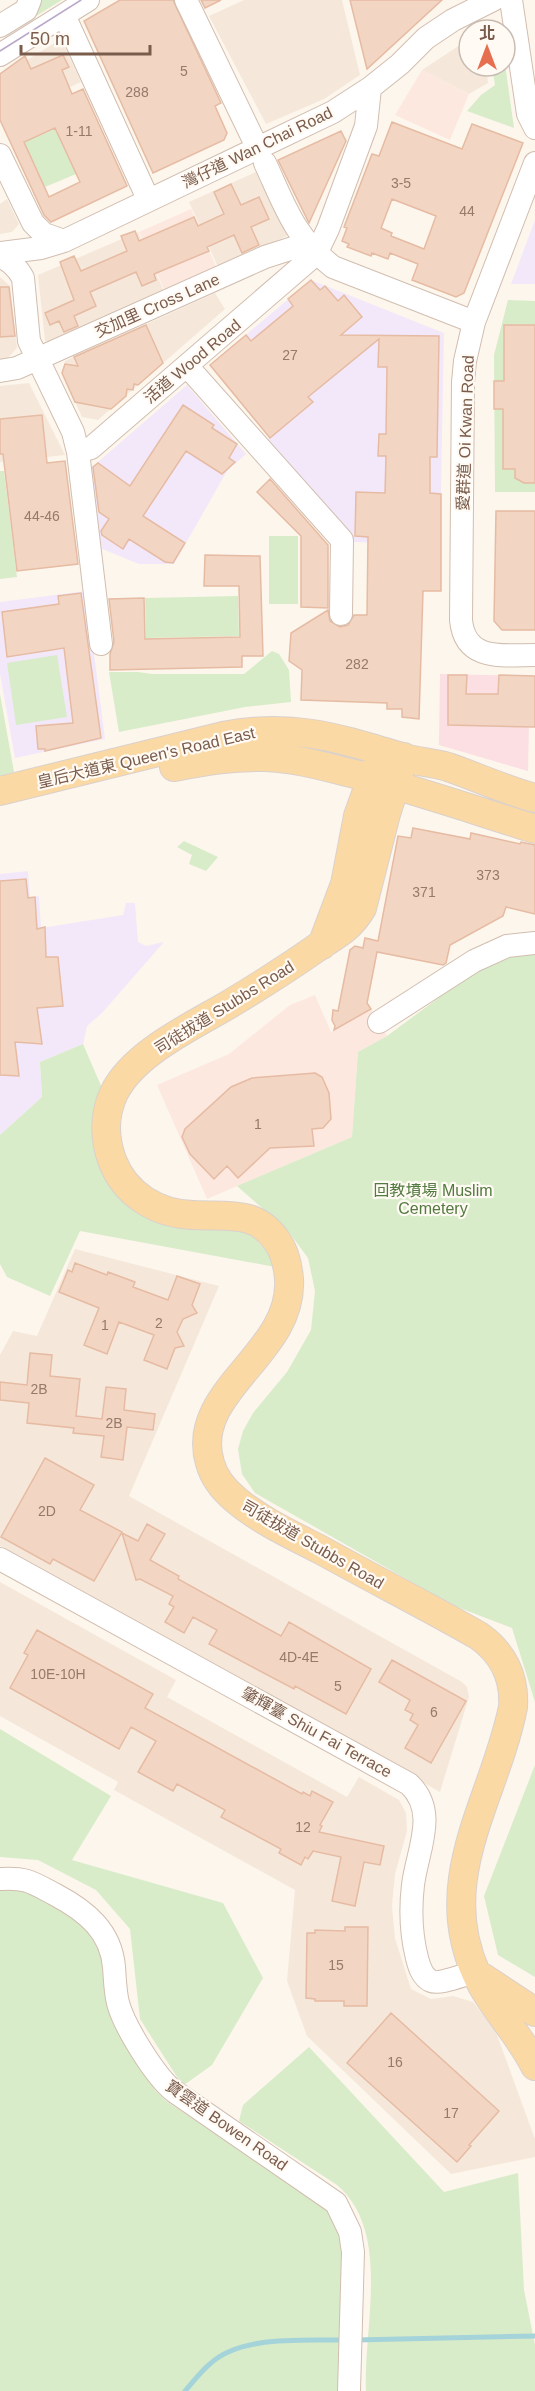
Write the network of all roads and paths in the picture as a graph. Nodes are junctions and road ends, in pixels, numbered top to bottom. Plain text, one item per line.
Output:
1 (30, 0) edge
2 (88, 0) edge
3 (186, 0) edge
4 (493, 0) edge
5 (511, 0) edge
6 (64, 15) junction
7 (0, 26) edge
8 (0, 55) edge
9 (370, 88) junction
10 (535, 128) edge
11 (0, 155) edge
12 (262, 156) junction
13 (535, 163) edge
14 (148, 199) junction
15 (63, 241) junction
16 (316, 254) junction
17 (0, 255) edge
18 (474, 322) junction
19 (37, 359) junction
20 (187, 366) junction
21 (0, 371) edge
22 (78, 452) junction
23 (341, 614) dead end
24 (100, 644) dead end
25 (535, 655) edge
26 (393, 754) junction
27 (383, 782) junction
28 (0, 790) edge
29 (535, 798) edge
30 (0, 808) edge
31 (535, 829) edge
32 (535, 943) edge
33 (379, 1022) dead end
34 (0, 1559) edge
35 (0, 1879) edge
36 (475, 1972) junction
37 (535, 2012) edge
38 (535, 2066) edge
39 (349, 2388) edge

1 - 7 street
2 - 6 street
3 - 12 street
4 - 9 street, 灣仔道 Wan Chai Road
5 - 10 street
6 - 8 street
6 - 14 street
9 - 12 street, 灣仔道 Wan Chai Road
9 - 16 street, 活道 Wood Road
11 - 15 street
12 - 14 street, 灣仔道 Wan Chai Road
12 - 16 street
13 - 18 street, 愛群道 Oi Kwan Road
14 - 15 street, 灣仔道 Wan Chai Road
15 - 17 street, 灣仔道 Wan Chai Road
16 - 18 street
16 - 19 street, 交加里 Cross Lane
16 - 20 street, 活道 Wood Road
17 - 19 street
18 - 25 street, 愛群道 Oi Kwan Road
19 - 21 street, 交加里 Cross Lane
19 - 22 street
20 - 22 street, 活道 Wood Road
20 - 23 street
22 - 24 street
26 - 27 main road, 司徒拔道 Stubbs Road
26 - 28 main road, 皇后大道東 Queen's Road East
26 - 29 main road, 皇后大道東 Queen's Road East
27 - 30 main road, 皇后大道東 Queen's Road East
27 - 31 main road, 皇后大道東 Queen's Road East
27 - 36 main road, 司徒拔道 Stubbs Road
32 - 33 street
34 - 36 street, 肇輝臺 Shiu Fai Terrace
35 - 39 street, 寶雲道 Bowen Road
36 - 37 main road
36 - 38 main road, 司徒拔道 Stubbs Road

